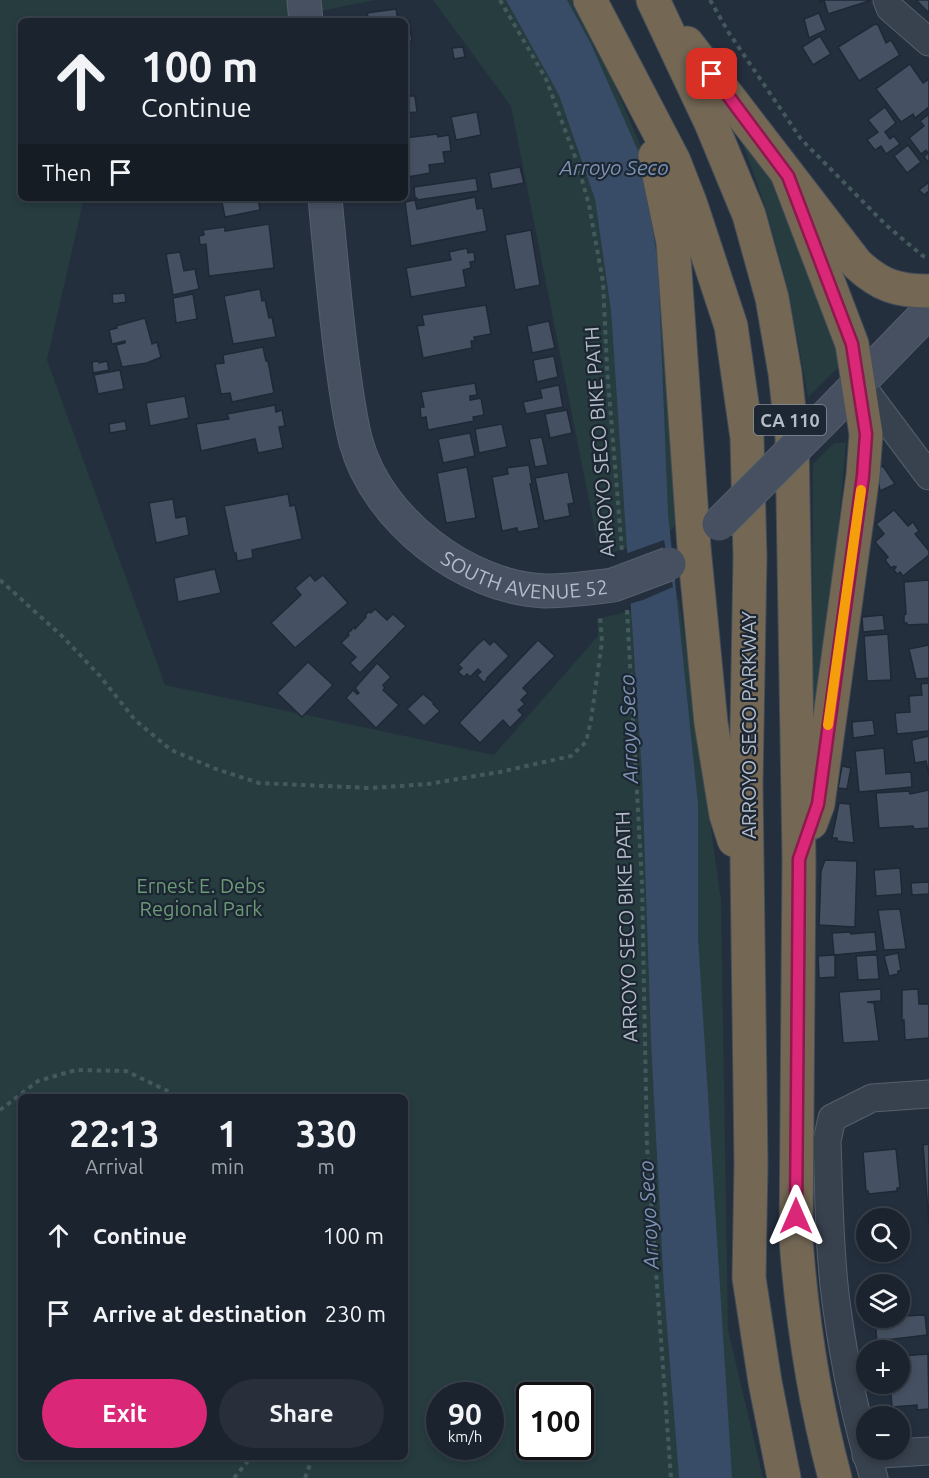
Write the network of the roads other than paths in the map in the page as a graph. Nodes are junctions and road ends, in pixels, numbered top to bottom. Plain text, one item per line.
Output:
1 (304, 0) edge
2 (590, 0) edge
3 (886, 0) edge
4 (654, 2) edge
5 (306, 18) edge
6 (929, 42) edge
7 (640, 93) junction
8 (788, 176) junction
9 (325, 201) edge
10 (929, 291) edge
11 (929, 311) edge
12 (860, 384) junction
13 (929, 476) edge
14 (681, 556) junction
15 (799, 859) junction
16 (748, 886) junction
17 (929, 1094) edge
18 (929, 1451) edge
19 (870, 1466) edge
20 (784, 1478) edge
21 (835, 1478) edge

1 - 5 street
2 - 7 highway, ARROYO SECO PARKWAY / CA 110
3 - 6 street
4 - 8 highway
4 - 15 highway, CA 110
7 - 14 highway
7 - 16 highway, ARROYO SECO PARKWAY / CA 110
8 - 10 highway
8 - 12 highway
9 - 14 street, SOUTH AVENUE 52, bridge
11 - 12 street, SOUTH AVENUE 52
12 - 13 street
12 - 14 street, SOUTH AVENUE 52, bridge
12 - 15 highway
14 - 16 highway
15 - 21 highway, CA 110
16 - 20 highway, ARROYO SECO PARKWAY / CA 110
17 - 19 street
18 - 19 street

